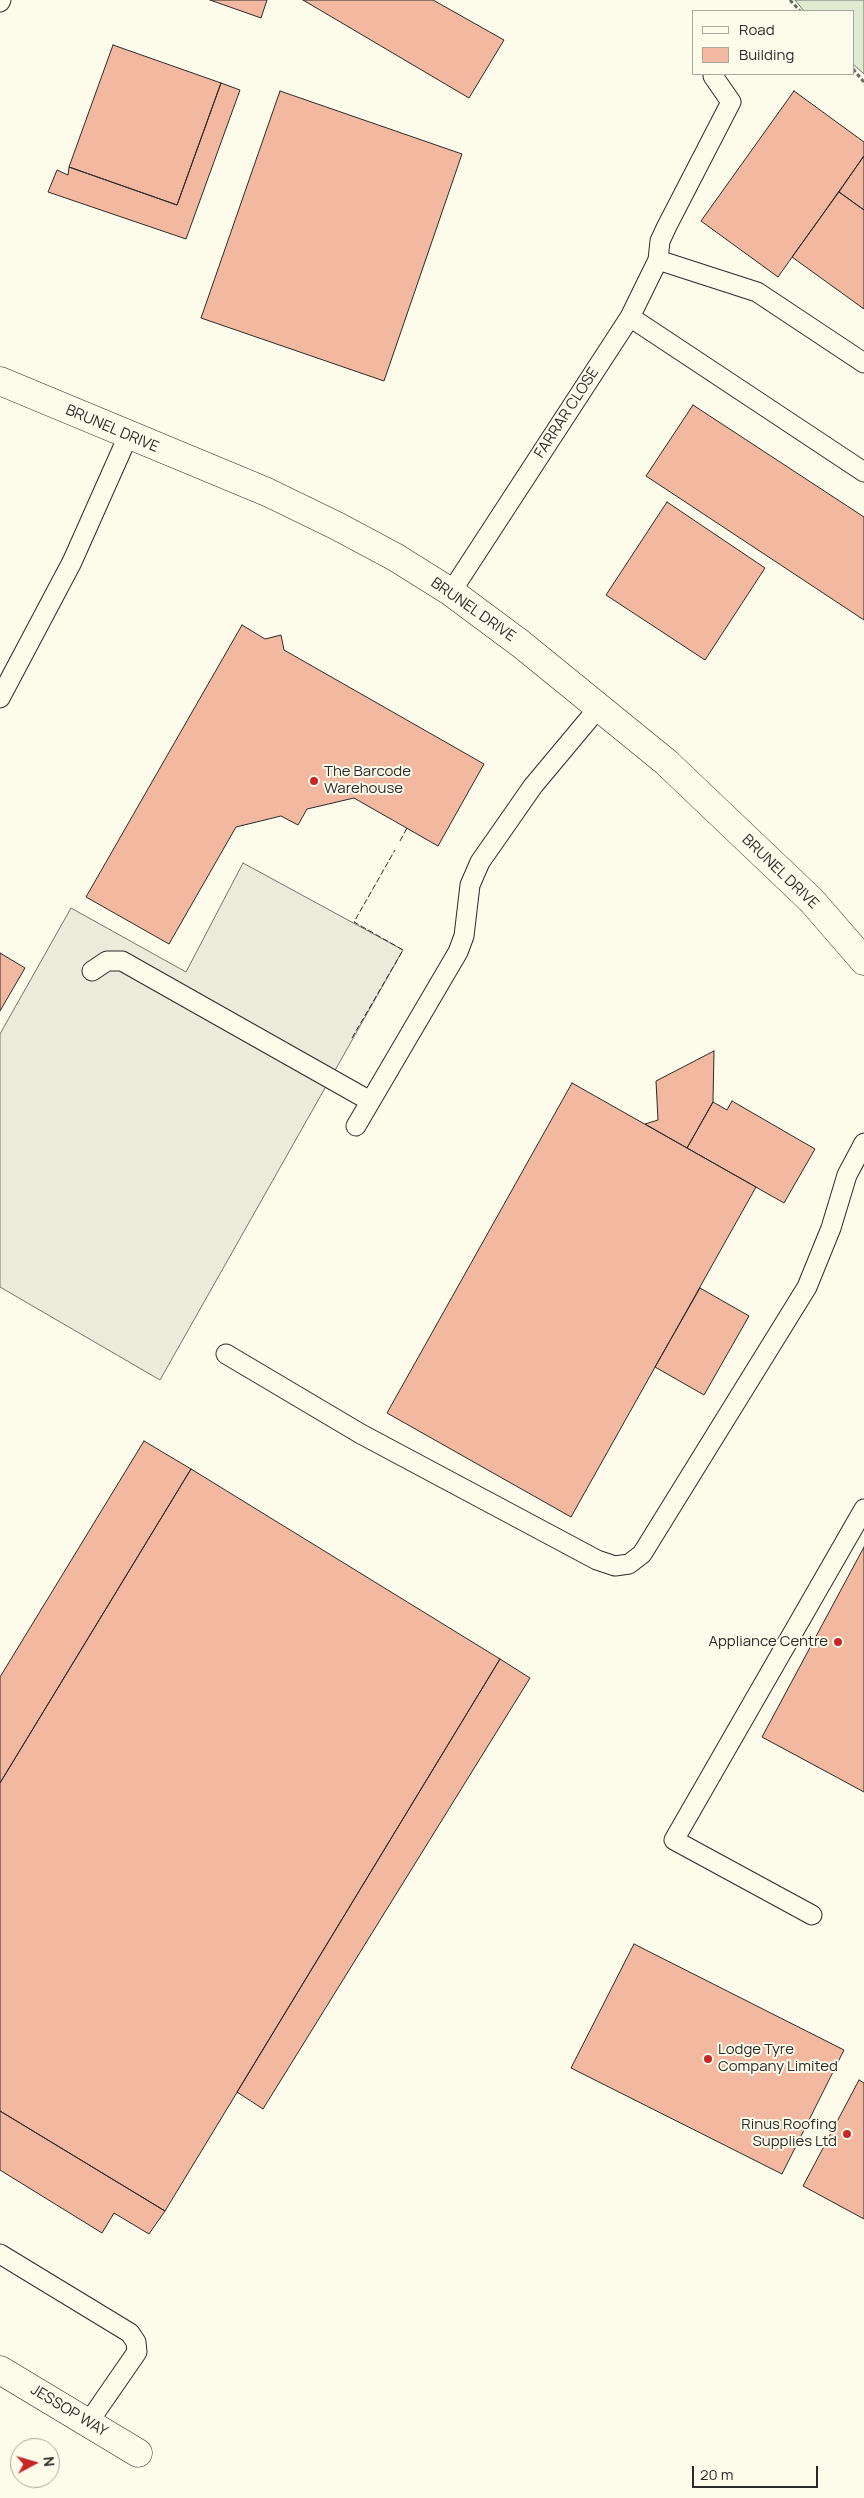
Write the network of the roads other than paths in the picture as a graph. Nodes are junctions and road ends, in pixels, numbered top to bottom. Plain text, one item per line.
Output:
1 (713, 76) dead end
2 (658, 260) junction
3 (630, 317) junction
4 (864, 363) edge
5 (0, 381) edge
6 (128, 436) junction
7 (864, 472) edge
8 (452, 592) junction
9 (0, 698) edge
10 (598, 707) junction
11 (864, 961) edge
12 (92, 971) dead end
13 (370, 1101) junction
14 (356, 1126) dead end
15 (864, 1143) edge
16 (226, 1354) dead end
17 (864, 1509) edge
18 (812, 1915) dead end
19 (0, 2254) edge
20 (0, 2370) edge
21 (88, 2422) junction
22 (138, 2453) dead end

1 - 2 lane, FARRAR CLOSE
2 - 3 lane, FARRAR CLOSE
2 - 4 lane
3 - 7 lane
3 - 8 lane, FARRAR CLOSE
5 - 6 street, BRUNEL DRIVE
6 - 8 street, BRUNEL DRIVE
6 - 9 lane
8 - 10 street, BRUNEL DRIVE
10 - 11 street, BRUNEL DRIVE
10 - 13 lane
12 - 13 lane
13 - 14 lane
15 - 16 lane
17 - 18 lane
19 - 21 lane
20 - 21 street, JESSOP WAY
21 - 22 street, JESSOP WAY

